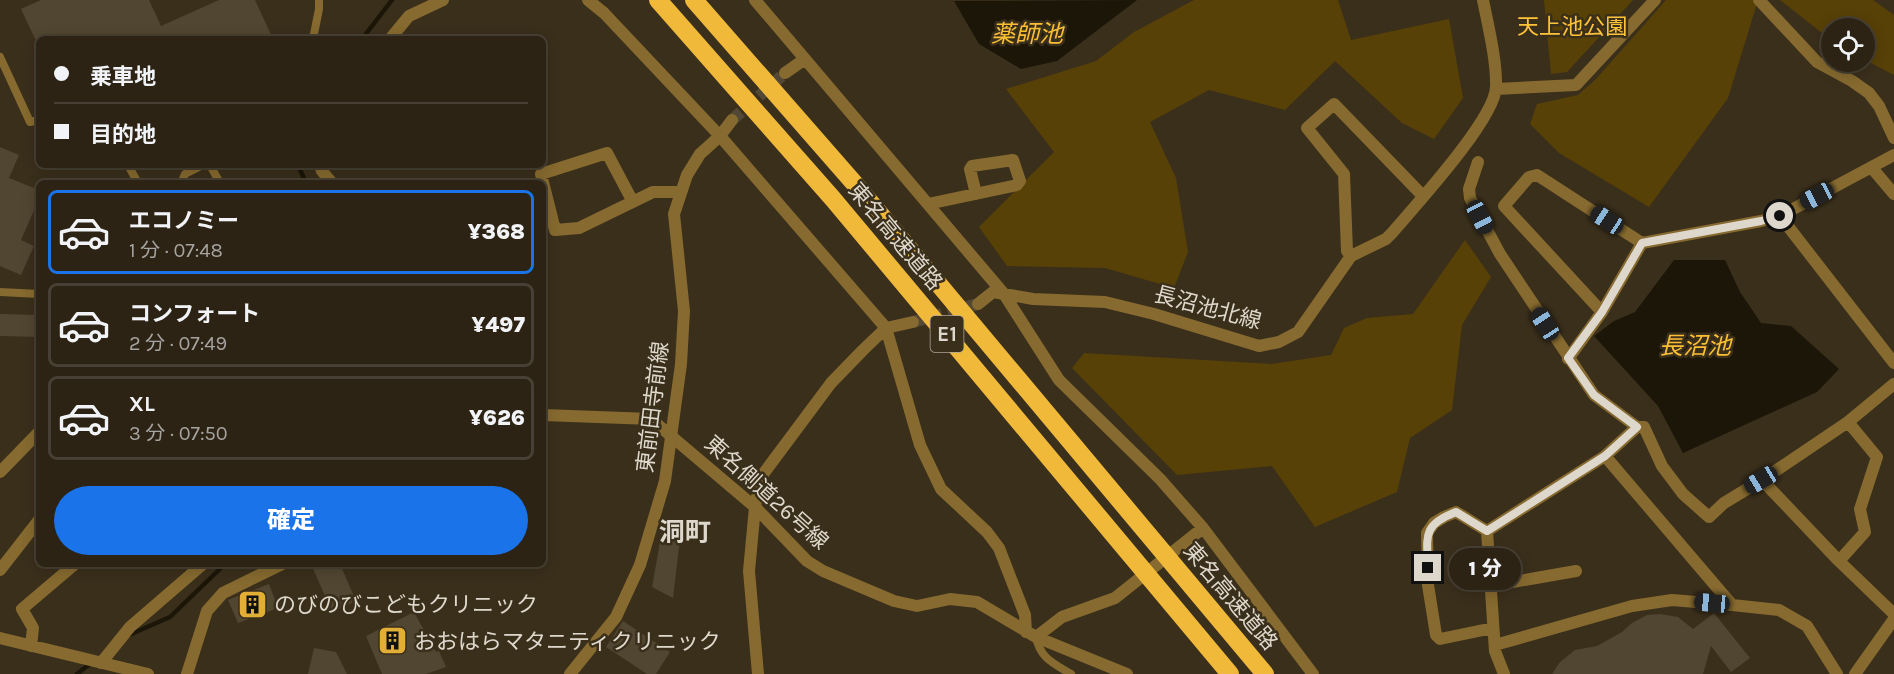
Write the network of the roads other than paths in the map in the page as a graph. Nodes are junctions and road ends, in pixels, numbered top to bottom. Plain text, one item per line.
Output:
1 (319, 0) edge
2 (443, 0) edge
3 (588, 0) edge
4 (658, 0) edge
5 (694, 0) edge
6 (755, 0) edge
7 (1483, 0) edge
8 (1655, 0) edge
9 (1759, 0) edge
10 (314, 36) edge
11 (392, 36) edge
12 (0, 57) edge
13 (805, 59) junction
14 (785, 73) tunnel mouth
15 (1496, 89) junction
16 (732, 120) tunnel mouth
17 (36, 121) edge
18 (720, 136) junction
19 (1894, 138) edge
20 (1894, 155) edge
21 (1478, 162) dead end
22 (197, 168) edge
23 (1872, 168) junction
24 (182, 180) edge
25 (542, 180) edge
26 (681, 192) junction
27 (546, 194) edge
28 (976, 194) dead end
29 (1894, 194) edge
30 (1423, 196) junction
31 (633, 202) junction
32 (928, 204) junction
33 (1780, 216) junction
34 (1642, 243) junction
35 (1351, 256) junction
36 (0, 292) edge
37 (36, 294) edge
38 (1004, 294) junction
39 (978, 304) tunnel mouth
40 (1602, 312) junction
41 (913, 322) tunnel mouth
42 (886, 328) junction
43 (1568, 358) junction
44 (1894, 363) edge
45 (1894, 384) edge
46 (546, 415) edge
47 (1848, 422) junction
48 (1637, 427) junction
49 (36, 435) edge
50 (672, 435) junction
51 (1605, 456) junction
52 (0, 472) edge
53 (1761, 480) junction
54 (755, 507) junction
55 (36, 524) edge
56 (1203, 528) junction
57 (1487, 531) junction
58 (1839, 561) junction
59 (71, 567) edge
60 (200, 567) edge
61 (276, 567) edge
62 (0, 570) edge
63 (1576, 571) dead end
64 (1490, 586) junction
65 (1732, 605) junction
66 (1894, 617) edge
67 (1493, 628) junction
68 (1031, 634) junction
69 (0, 638) edge
70 (1495, 645) junction
71 (31, 646) junction
72 (101, 663) junction
73 (148, 674) edge
74 (187, 674) edge
75 (570, 674) edge
76 (758, 674) edge
77 (1071, 674) edge
78 (1127, 674) edge
79 (1230, 674) edge
80 (1264, 674) edge
81 (1313, 674) edge
82 (1504, 674) edge
83 (1837, 674) edge
84 (1856, 674) edge

1 - 10 lane
2 - 11 street
3 - 18 street
4 - 79 highway, 東名高速道路 / E1
5 - 80 highway, 東名高速道路 / E1
6 - 13 street
7 - 15 street
8 - 15 street
9 - 19 street
12 - 17 lane
13 - 14 street
13 - 32 street
15 - 30 street, 長沼池北線
16 - 18 street, 東前田寺前線
18 - 26 street, 東前田寺前線
18 - 42 street
20 - 23 street
21 - 43 street
22 - 24 lane
23 - 29 street
23 - 33 street
25 - 31 street
26 - 31 street
26 - 50 street, 東前田寺前線
27 - 31 street
28 - 32 street
30 - 35 street, 長沼池北線
30 - 35 street
32 - 38 street
33 - 34 street
33 - 44 street
34 - 40 street
34 - 40 street
35 - 38 street, 長沼池北線
36 - 37 lane
38 - 39 street
38 - 56 street
40 - 43 street
41 - 42 street
42 - 54 street
42 - 68 street
43 - 48 street
45 - 47 street
46 - 50 street, 東名側道26号線
47 - 53 street
47 - 58 street
48 - 51 street
48 - 53 street
49 - 52 street
50 - 54 street, 東名側道26号線
50 - 75 street, 東前田寺前線
51 - 57 street
51 - 65 street
53 - 58 street
54 - 68 street, 東名側道26号線
54 - 76 street
55 - 62 street
56 - 68 street
56 - 81 street
57 - 64 street
57 - 67 street
58 - 66 street
59 - 71 street
60 - 72 street
61 - 74 street
63 - 64 street
64 - 67 street
65 - 70 street
65 - 83 street
66 - 84 street
67 - 70 street
68 - 77 lane
68 - 78 street, 東名側道26号線
69 - 71 street
70 - 82 street
71 - 72 street
72 - 73 street

